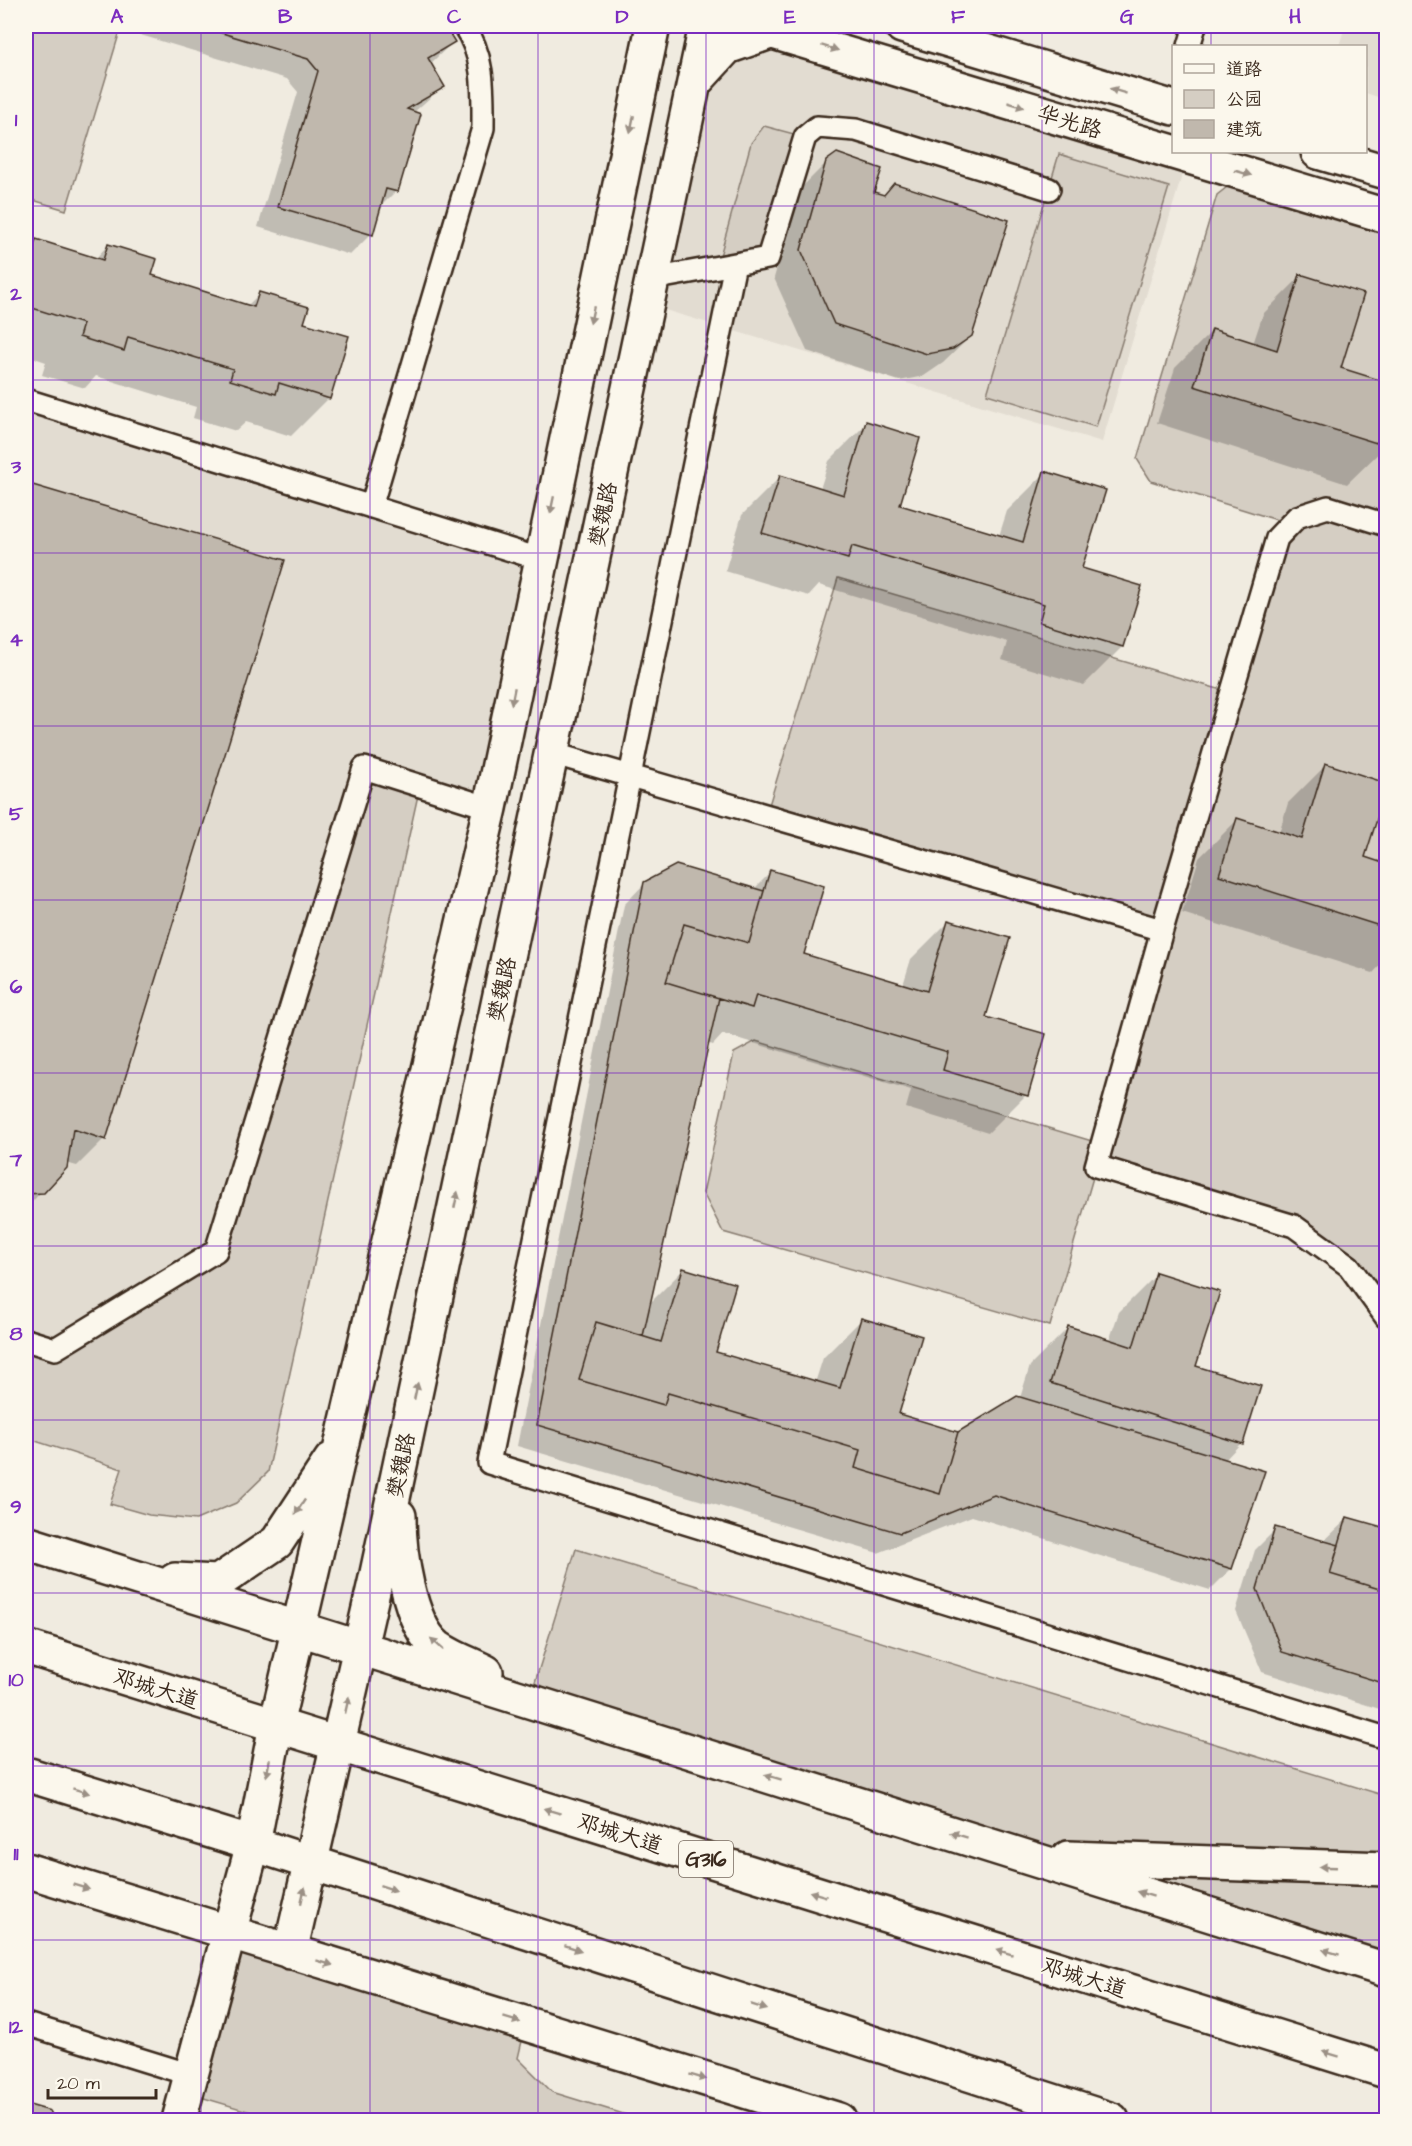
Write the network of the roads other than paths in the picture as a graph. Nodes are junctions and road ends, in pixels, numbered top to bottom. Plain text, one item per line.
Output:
1 (464, 26) edge
2 (628, 26) edge
3 (653, 26) edge
4 (706, 26) edge
5 (902, 26) edge
6 (1195, 26) edge
7 (763, 28) edge
8 (1189, 45) edge
9 (643, 74) junction
10 (694, 83) junction
11 (1172, 104) edge
12 (1172, 151) edge
13 (1177, 153) edge
14 (1321, 153) edge
15 (1386, 172) edge
16 (1049, 189) dead end
17 (1386, 216) edge
18 (735, 264) junction
19 (652, 279) junction
20 (26, 400) edge
21 (371, 507) junction
22 (1386, 525) edge
23 (540, 559) junction
24 (551, 753) junction
25 (630, 776) junction
26 (490, 808) junction
27 (1162, 930) junction
28 (1386, 1317) edge
29 (26, 1341) edge
30 (344, 1441) junction
31 (400, 1464) junction
32 (26, 1543) edge
33 (136, 1577) junction
34 (300, 1630) junction
35 (26, 1647) edge
36 (360, 1648) junction
37 (562, 1712) junction
38 (276, 1725) junction
39 (1386, 1738) edge
40 (337, 1745) junction
41 (26, 1774) edge
42 (253, 1844) junction
43 (1024, 1856) junction
44 (310, 1863) junction
45 (1386, 1869) edge
46 (26, 1870) edge
47 (229, 1933) junction
48 (290, 1952) junction
49 (1386, 1970) edge
50 (26, 2024) edge
51 (1386, 2071) edge
52 (191, 2075) junction
53 (179, 2121) edge
54 (839, 2121) edge
55 (1112, 2121) edge

1 - 21 lane
2 - 9 main road
3 - 9 main road
4 - 10 main road, 樊魏路
11 -> 5 main road, 华光路
6 - 8 lane
7 - 10 main road
7 -> 12 main road, 华光路
9 -> 23 main road
10 - 19 main road, 樊魏路
13 -> 17 main road, 华光路
14 - 15 main road
16 - 18 lane
18 - 19 lane
18 - 25 lane
19 - 24 main road, 樊魏路
20 - 21 lane
21 - 23 lane
22 - 27 lane
23 -> 26 main road
24 - 25 lane
31 -> 24 main road, 樊魏路
25 - 27 lane
25 - 39 lane
26 - 29 lane
26 - 30 main road
27 - 28 lane
30 -> 33 main road
30 - 34 main road
31 - 36 main road, 樊魏路
37 -> 31 main road
32 - 33 main road
33 - 34 main road
34 - 36 main road
34 - 38 main road
35 - 38 main road, 邓城大道 / G316
36 - 37 main road
40 -> 36 main road, 樊魏路
43 -> 37 main road
38 - 40 main road, 邓城大道 / G316
38 -> 42 main road
40 - 44 main road, 樊魏路
51 -> 40 main road, 邓城大道 / G316
41 -> 42 main road
42 - 44 main road
42 - 47 main road
45 -> 43 main road
49 -> 43 main road
48 -> 44 main road, 樊魏路
44 -> 55 main road
46 -> 47 main road
47 - 48 main road
47 - 52 main road
48 -> 54 main road
50 - 52 lane
52 - 53 main road

